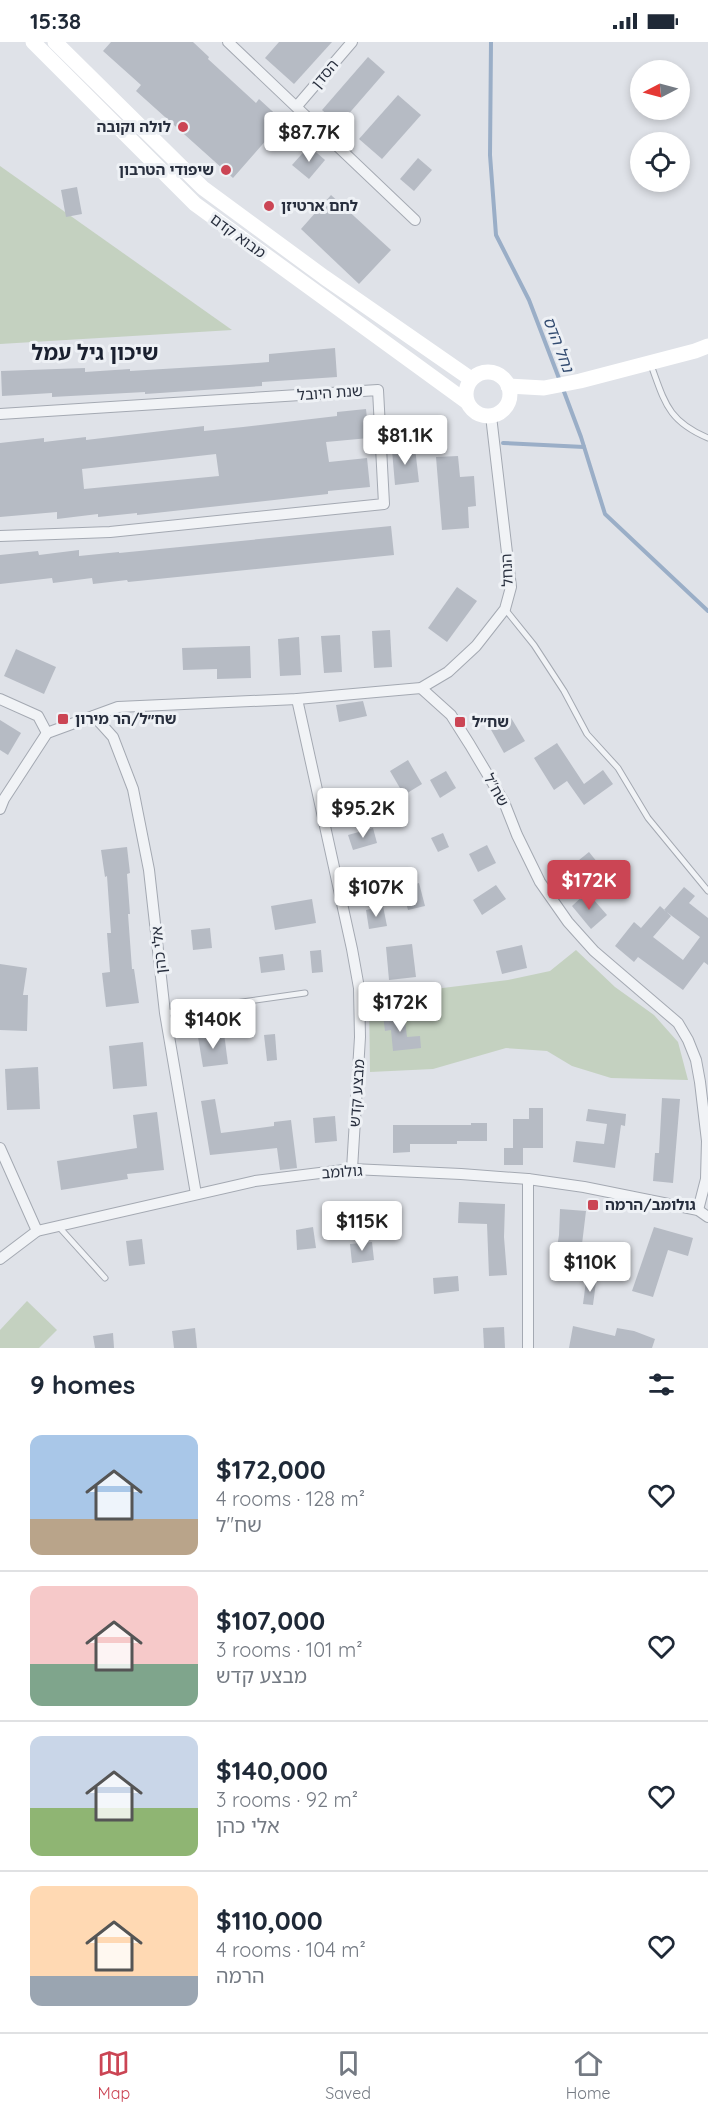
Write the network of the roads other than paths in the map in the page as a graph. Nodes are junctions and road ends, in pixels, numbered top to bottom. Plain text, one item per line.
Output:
1 (33, 42) edge
2 (228, 42) edge
3 (352, 42) edge
4 (54, 46) edge
5 (297, 106) junction
6 (415, 219) dead end
7 (708, 346) edge
8 (708, 352) edge
9 (651, 363) junction
10 (471, 380) junction
11 (508, 386) junction
12 (467, 402) junction
13 (0, 414) edge
14 (491, 416) junction
15 (708, 438) edge
16 (0, 536) edge
17 (505, 609) junction
18 (421, 688) junction
19 (0, 699) edge
20 (297, 699) junction
21 (94, 716) junction
22 (47, 733) junction
23 (0, 809) edge
24 (708, 891) edge
25 (305, 993) dead end
26 (165, 1013) junction
27 (0, 1148) edge
28 (352, 1169) junction
29 (528, 1179) junction
30 (196, 1194) junction
31 (698, 1210) junction
32 (708, 1217) edge
33 (57, 1226) junction
34 (37, 1231) junction
35 (0, 1260) edge
36 (105, 1278) dead end
37 (528, 1348) edge

1 - 4 street, מבוא קדם
2 - 5 street
3 - 5 street, הסדן
4 - 10 street, מבוא קדם
4 - 12 street, מבוא קדם
5 - 6 street
7 - 9 street
8 - 9 street
9 - 11 street
9 - 15 lane
10 - 11 street
10 - 12 street
11 - 14 street
12 - 14 street
13 - 16 street, שנת היובל
14 - 17 street, הנחל
17 - 18 street, הנחל
17 - 24 lane
18 - 20 street
18 - 31 street, שח"ל
19 - 22 street
20 - 21 street
20 - 28 street, מבצע קדש
21 - 22 street
21 - 26 street, אלי כהן
22 - 23 street
25 - 26 lane
26 - 30 street, אלי כהן
27 - 34 street
28 - 29 street, גולומב
28 - 30 street, גולומב
29 - 31 street, גולומב
29 - 37 street
30 - 33 street, גולומב
31 - 32 street
33 - 34 street, גולומב
33 - 36 lane
34 - 35 street, גולומב

